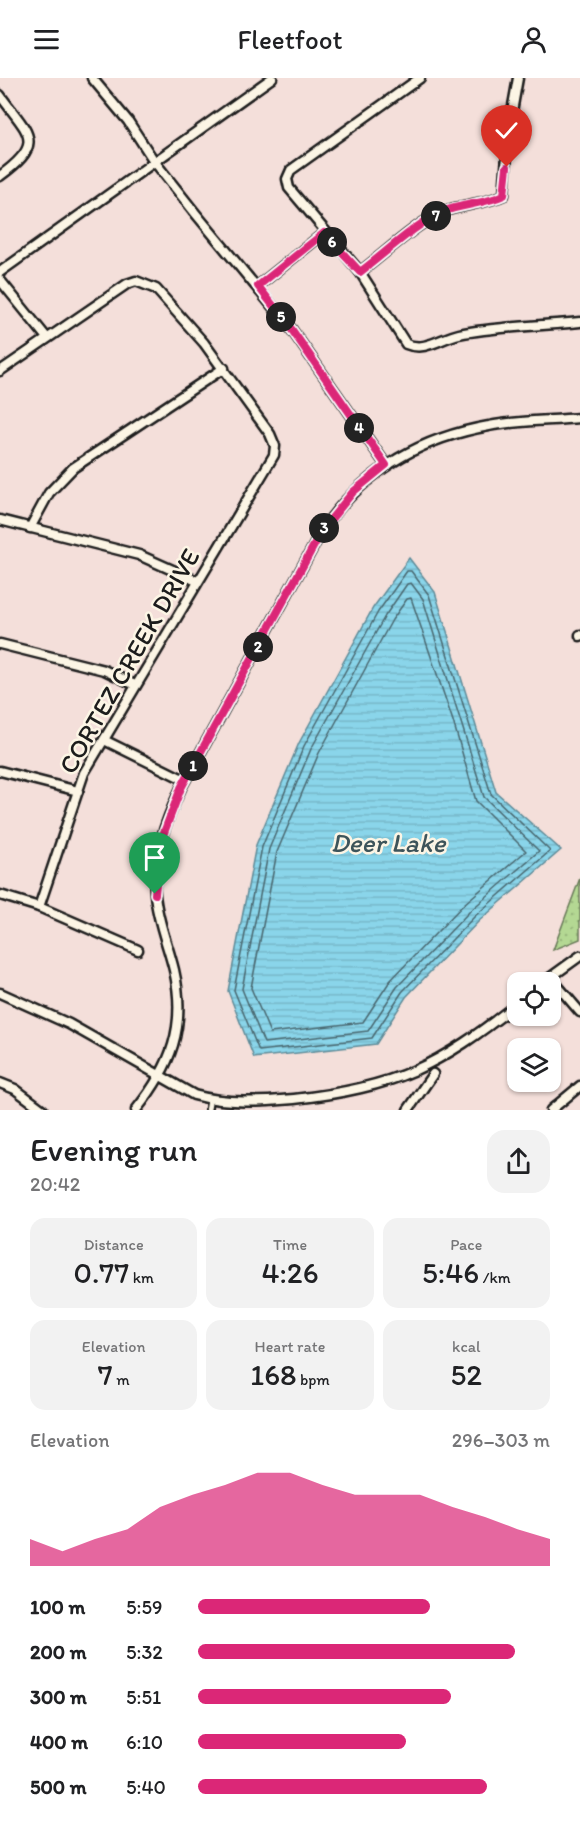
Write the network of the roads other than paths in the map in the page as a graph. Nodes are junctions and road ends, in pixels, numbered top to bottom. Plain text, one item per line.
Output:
1 (92, 78) edge
2 (272, 78) edge
3 (518, 78) edge
4 (416, 79) edge
5 (0, 95) edge
6 (154, 161) junction
7 (0, 176) edge
8 (324, 233) junction
9 (0, 272) edge
10 (360, 272) junction
11 (0, 280) edge
12 (258, 286) junction
13 (580, 322) edge
14 (47, 338) junction
15 (224, 368) junction
16 (0, 371) edge
17 (580, 418) edge
18 (386, 465) junction
19 (0, 520) edge
20 (30, 528) junction
21 (197, 581) junction
22 (0, 644) edge
23 (135, 684) junction
24 (104, 740) junction
25 (0, 771) edge
26 (185, 780) junction
27 (78, 791) junction
28 (0, 895) edge
29 (39, 907) junction
30 (138, 950) dead end
31 (580, 956) edge
32 (559, 972) edge
33 (0, 993) edge
34 (561, 993) edge
35 (507, 1012) edge
36 (580, 1012) edge
37 (433, 1074) dead end
38 (160, 1077) junction
39 (0, 1083) edge
40 (580, 1086) edge
41 (210, 1099) junction
42 (43, 1110) edge
43 (136, 1110) edge
44 (208, 1110) edge
45 (408, 1110) edge
46 (551, 1110) edge

1 - 6 street
2 - 6 street
3 - 10 street
4 - 8 street
5 - 7 street
6 - 9 street
6 - 12 street
8 - 10 street
8 - 12 street
10 - 13 street
11 - 14 street
12 - 18 street
14 - 15 street
14 - 16 street
15 - 20 street
15 - 21 street, CORTEZ CREEK DRIVE
17 - 18 street
18 - 26 street
19 - 20 street
20 - 21 street
21 - 23 street, CORTEZ CREEK DRIVE
22 - 23 street
23 - 24 street, CORTEZ CREEK DRIVE
24 - 26 street
24 - 27 street, CORTEZ CREEK DRIVE
25 - 27 street
26 - 38 street
27 - 29 street, CORTEZ CREEK DRIVE
28 - 29 street
29 - 30 street
31 - 32 street
33 - 38 street
34 - 36 street
35 - 41 street
37 - 45 street
38 - 41 street
38 - 43 street
39 - 42 street
40 - 46 street
41 - 44 lane

